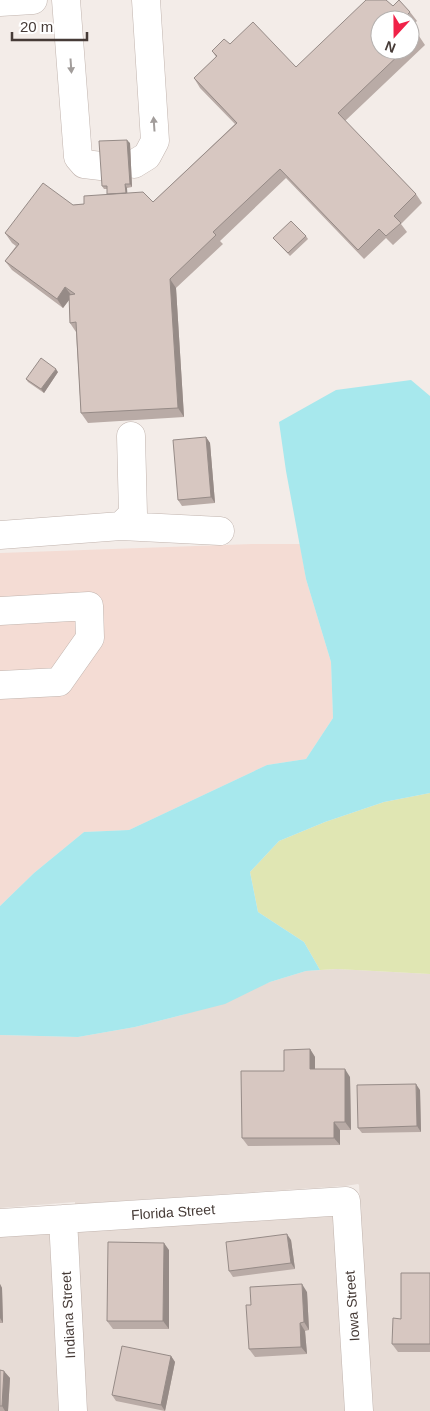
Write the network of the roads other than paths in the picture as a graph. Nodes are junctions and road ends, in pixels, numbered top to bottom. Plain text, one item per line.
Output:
1 (33, 0) edge
2 (66, 0) edge
3 (146, 0) edge
4 (0, 2) edge
5 (134, 164) dead end
6 (101, 166) edge
7 (131, 436) dead end
8 (121, 526) junction
9 (220, 531) dead end
10 (0, 535) edge
11 (0, 611) edge
12 (0, 685) edge
13 (346, 1200) joint
14 (63, 1219) junction
15 (0, 1223) edge
16 (73, 1411) edge
17 (359, 1411) edge

1 - 4 street
2 -> 6 street
5 -> 3 street
7 - 8 street
8 - 9 street
8 - 10 street
11 - 12 street
13 - 14 street, Florida Street
13 - 17 street, Iowa Street
14 - 15 street, Florida Street
14 - 16 street, Indiana Street

